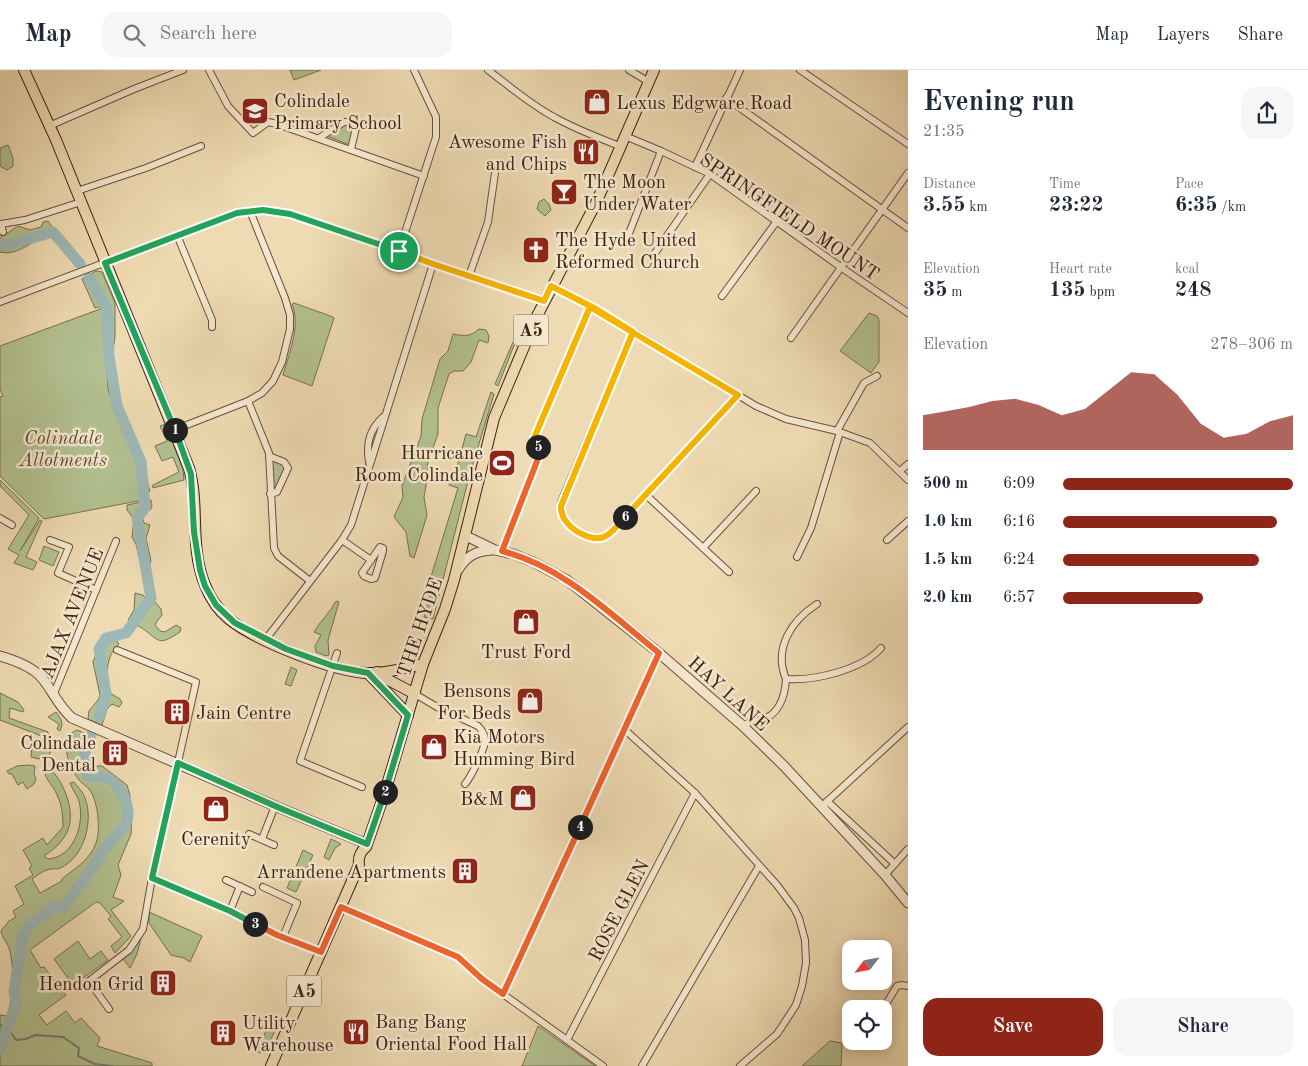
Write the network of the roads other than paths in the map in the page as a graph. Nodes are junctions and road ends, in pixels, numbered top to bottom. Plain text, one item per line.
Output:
1 (24, 70) edge
2 (183, 70) edge
3 (208, 70) edge
4 (414, 70) edge
5 (488, 70) edge
6 (629, 70) edge
7 (654, 70) edge
8 (740, 70) edge
9 (800, 70) edge
10 (649, 82) junction
11 (726, 98) junction
12 (49, 126) junction
13 (625, 136) junction
14 (319, 138) junction
15 (908, 144) edge
16 (201, 146) dead end
17 (622, 146) junction
18 (351, 149) junction
19 (661, 151) junction
20 (695, 167) junction
21 (495, 173) dead end
22 (908, 173) edge
23 (710, 174) junction
24 (424, 176) junction
25 (77, 191) junction
26 (81, 202) junction
27 (882, 209) junction
28 (250, 211) junction
29 (777, 221) junction
30 (908, 228) edge
31 (3, 232) dead end
32 (177, 235) junction
33 (628, 236) dead end
34 (399, 251) junction
35 (655, 253) dead end
36 (105, 263) junction
37 (433, 264) junction
38 (842, 268) junction
39 (469, 276) junction
40 (551, 286) junction
41 (722, 296) dead end
42 (544, 301) junction
43 (0, 302) edge
44 (590, 307) junction
45 (908, 313) edge
46 (212, 327) dead end
47 (633, 332) junction
48 (791, 338) dead end
49 (877, 376) dead end
50 (738, 395) junction
51 (248, 401) junction
52 (174, 430) junction
53 (839, 432) junction
54 (269, 456) junction
55 (908, 464) edge
56 (900, 470) junction
57 (908, 480) edge
58 (756, 491) dead end
59 (270, 494) junction
60 (646, 495) junction
61 (0, 518) edge
62 (908, 521) edge
63 (12, 525) dead end
64 (466, 536) junction
65 (50, 540) dead end
66 (342, 540) junction
67 (887, 540) dead end
68 (116, 541) dead end
69 (703, 548) junction
70 (498, 550) junction
71 (797, 557) dead end
72 (371, 560) junction
73 (456, 571) junction
74 (729, 572) dead end
75 (310, 581) junction
76 (96, 590) junction
77 (817, 604) dead end
78 (266, 639) junction
79 (881, 648) dead end
80 (117, 650) dead end
81 (337, 653) dead end
82 (659, 653) junction
83 (0, 656) edge
84 (423, 664) junction
85 (333, 666) junction
86 (372, 673) junction
87 (786, 679) junction
88 (415, 694) junction
89 (53, 696) junction
90 (408, 715) junction
91 (742, 726) junction
92 (908, 727) edge
93 (625, 730) junction
94 (178, 763) junction
95 (465, 784) dead end
96 (362, 787) dead end
97 (695, 793) junction
98 (824, 804) junction
99 (275, 806) junction
100 (248, 834) dead end
101 (262, 839) junction
102 (274, 845) dead end
103 (366, 845) junction
104 (908, 849) edge
105 (895, 864) junction
106 (759, 866) junction
107 (885, 875) junction
108 (152, 878) junction
109 (226, 880) dead end
110 (240, 886) junction
111 (263, 887) dead end
112 (252, 892) dead end
113 (908, 903) edge
114 (341, 907) junction
115 (230, 911) junction
116 (280, 936) junction
117 (321, 952) junction
118 (908, 986) edge
119 (503, 994) junction
120 (888, 1000) edge
121 (109, 1009) dead end
122 (567, 1040) junction
123 (272, 1066) edge
124 (603, 1066) edge
125 (642, 1066) edge
126 (740, 1066) edge

1 - 12 main road
2 - 12 street
3 - 14 street
4 - 24 street
5 - 17 street
6 - 10 street
7 - 10 main road, A5
8 - 11 street
9 - 15 street
10 - 13 main road, A5
11 - 20 street
11 - 27 street
12 - 25 main road
13 - 17 main road, A5
13 - 19 street, SPRINGFIELD MOUNT
14 - 18 street
14 - 18 street
16 - 25 street
17 - 40 main road, A5
18 - 24 street
19 - 20 street, SPRINGFIELD MOUNT
19 - 33 street
20 - 23 street, SPRINGFIELD MOUNT
21 - 39 street
22 - 27 street
23 - 29 street, SPRINGFIELD MOUNT
23 - 35 street
24 - 34 street
25 - 26 main road
26 - 31 street
26 - 36 main road
27 - 30 street
27 - 38 street
28 - 32 street
28 - 34 street
28 - 51 street
29 - 38 street, SPRINGFIELD MOUNT
29 - 41 street
32 - 36 street
32 - 46 street
34 - 37 street
36 - 43 street
36 - 52 main road
37 - 39 street
37 - 66 street
38 - 45 street, SPRINGFIELD MOUNT
38 - 48 street
39 - 42 street
40 - 42 main road, A5
40 - 44 street
42 - 64 main road, A5
44 - 47 street
44 - 70 street
47 - 50 street
47 - 60 street
49 - 53 street
50 - 53 street
50 - 60 street
51 - 52 street
51 - 54 street
52 - 78 main road
53 - 56 street
53 - 71 street
54 - 59 street
54 - 59 street
55 - 56 street
56 - 57 street
58 - 69 street
59 - 75 street
60 - 69 street
61 - 63 street
62 - 67 street
64 - 70 street, HAY LANE
64 - 73 main road, THE HYDE / A5
65 - 76 street
66 - 72 street
66 - 75 street
68 - 76 street, AJAX AVENUE
69 - 74 street
70 - 73 street
70 - 82 street, HAY LANE
72 - 72 street
73 - 84 main road, THE HYDE / A5
75 - 78 street
76 - 89 street, AJAX AVENUE
77 - 87 street
78 - 85 main road
79 - 87 street
80 - 94 street
81 - 85 street
82 - 91 street, HAY LANE
82 - 93 street
83 - 89 street
84 - 86 main road
84 - 88 main road, THE HYDE / A5
85 - 86 main road
85 - 96 street
86 - 88 main road
86 - 90 main road
87 - 91 street
88 - 90 main road, THE HYDE / A5
88 - 95 street
89 - 94 street
90 - 103 main road, THE HYDE / A5
91 - 98 street, HAY LANE
92 - 98 street
93 - 97 street
93 - 119 street
94 - 99 street
94 - 108 street
97 - 106 street
97 - 122 street, ROSE GLEN
98 - 105 street
98 - 107 street, HAY LANE
99 - 101 street
99 - 103 street
100 - 101 street
101 - 102 street
103 - 114 main road, THE HYDE / A5
104 - 105 street
105 - 107 street
106 - 125 street
106 - 126 street
107 - 113 street, HAY LANE
108 - 115 street
108 - 121 street
109 - 110 street
110 - 112 street
110 - 115 street
111 - 116 street
114 - 117 main road, THE HYDE / A5
114 - 119 street
115 - 116 street
116 - 117 street
117 - 123 main road, A5
118 - 120 street
119 - 122 street
122 - 124 street

